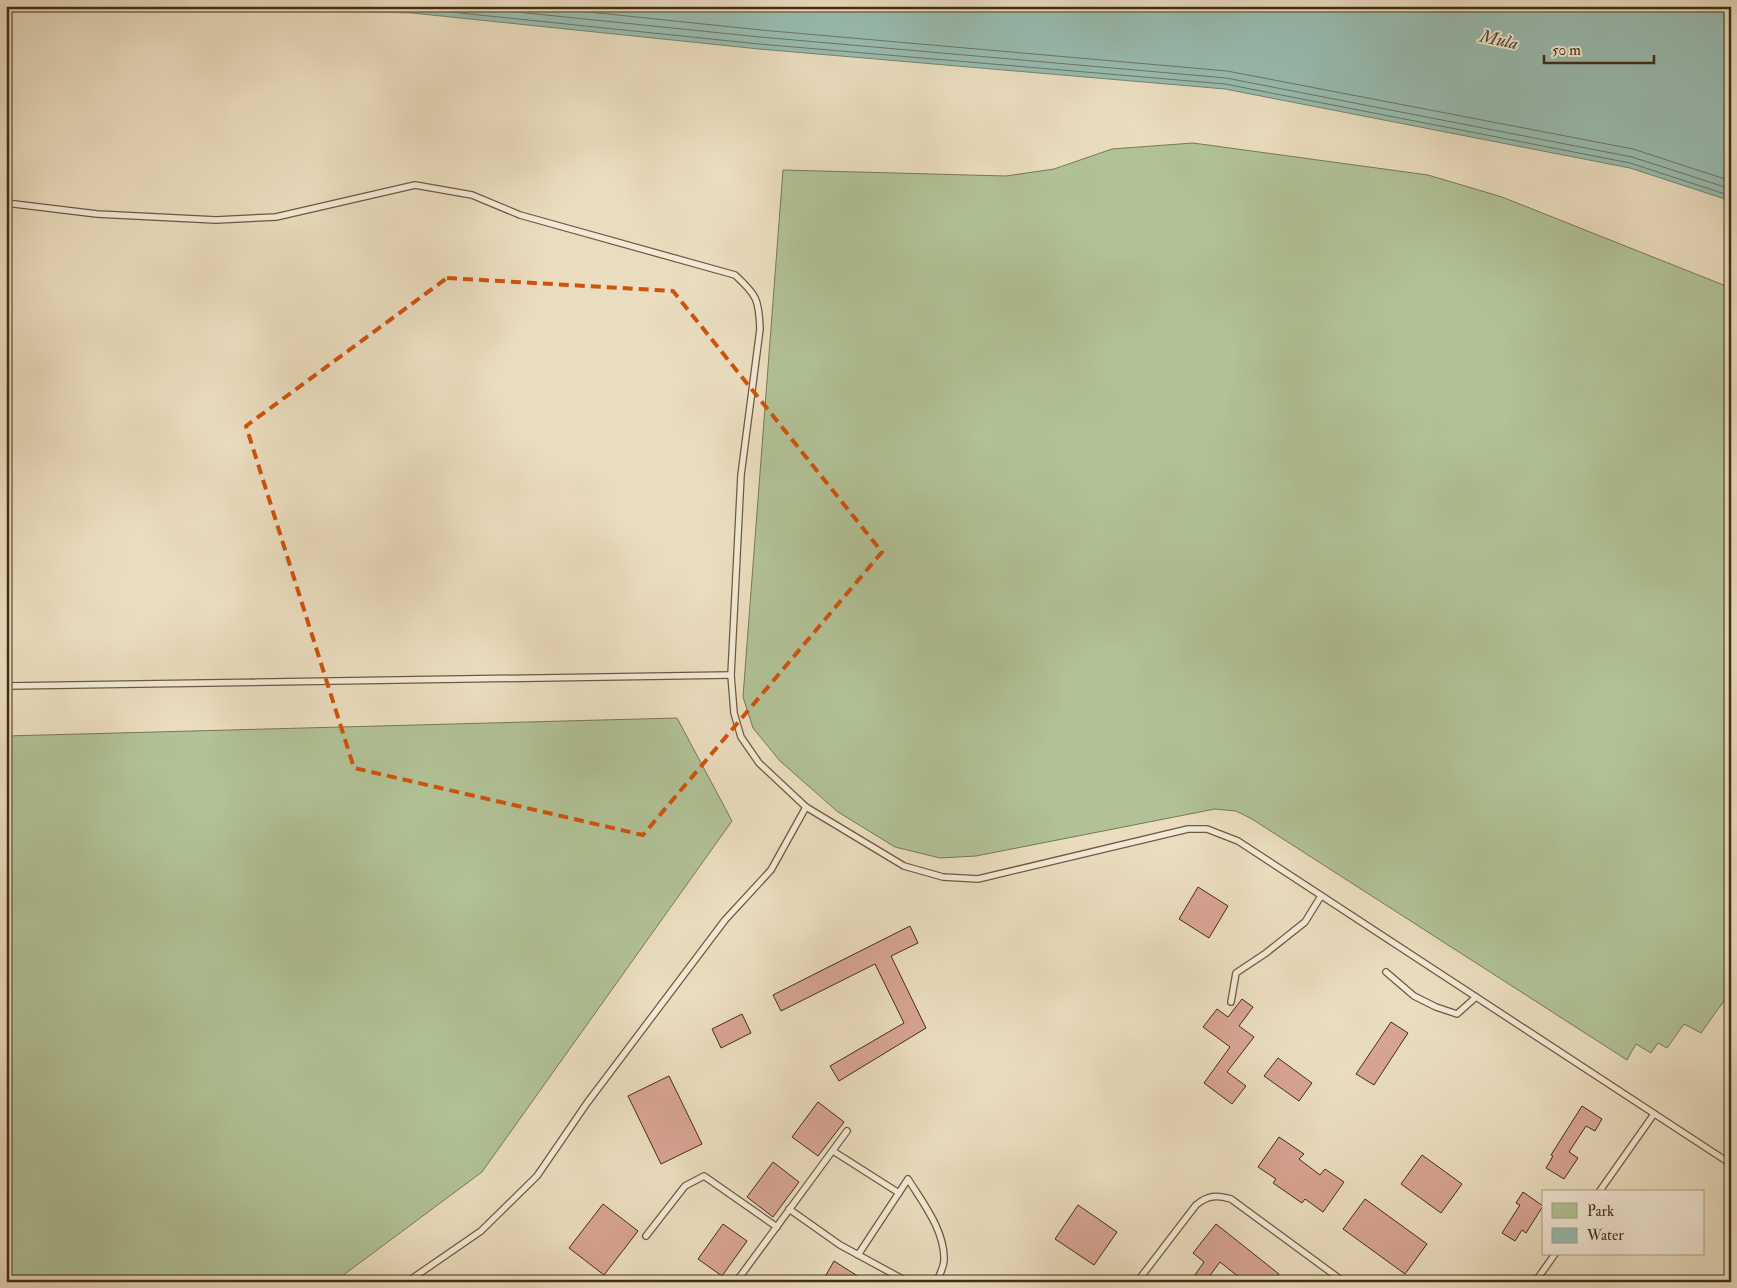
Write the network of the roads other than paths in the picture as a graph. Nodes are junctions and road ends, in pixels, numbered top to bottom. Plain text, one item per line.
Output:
1 (6, 203) edge
2 (731, 675) junction
3 (6, 686) edge
4 (806, 807) junction
5 (1322, 896) junction
6 (1386, 972) dead end
7 (1476, 997) junction
8 (1231, 1002) dead end
9 (1654, 1114) junction
10 (847, 1131) dead end
11 (833, 1151) junction
12 (1731, 1164) edge
13 (1600, 1190) edge
14 (899, 1193) junction
15 (789, 1210) junction
16 (777, 1227) junction
17 (646, 1236) dead end
18 (858, 1256) junction
19 (1553, 1256) edge
20 (407, 1282) edge
21 (736, 1282) edge
22 (908, 1282) edge
23 (936, 1282) edge
24 (1137, 1282) edge
25 (1344, 1282) edge
26 (1535, 1282) edge

1 - 2 lane
2 - 3 lane
2 - 4 lane
4 - 5 lane
4 - 20 lane
5 - 7 lane
5 - 8 lane
6 - 7 lane
7 - 9 lane
9 - 12 lane
9 - 13 lane
10 - 11 lane
11 - 14 lane
11 - 15 lane
14 - 18 lane
14 - 23 lane
15 - 16 lane
15 - 18 lane
16 - 17 lane
16 - 21 lane
18 - 22 lane
19 - 26 lane
24 - 25 lane

